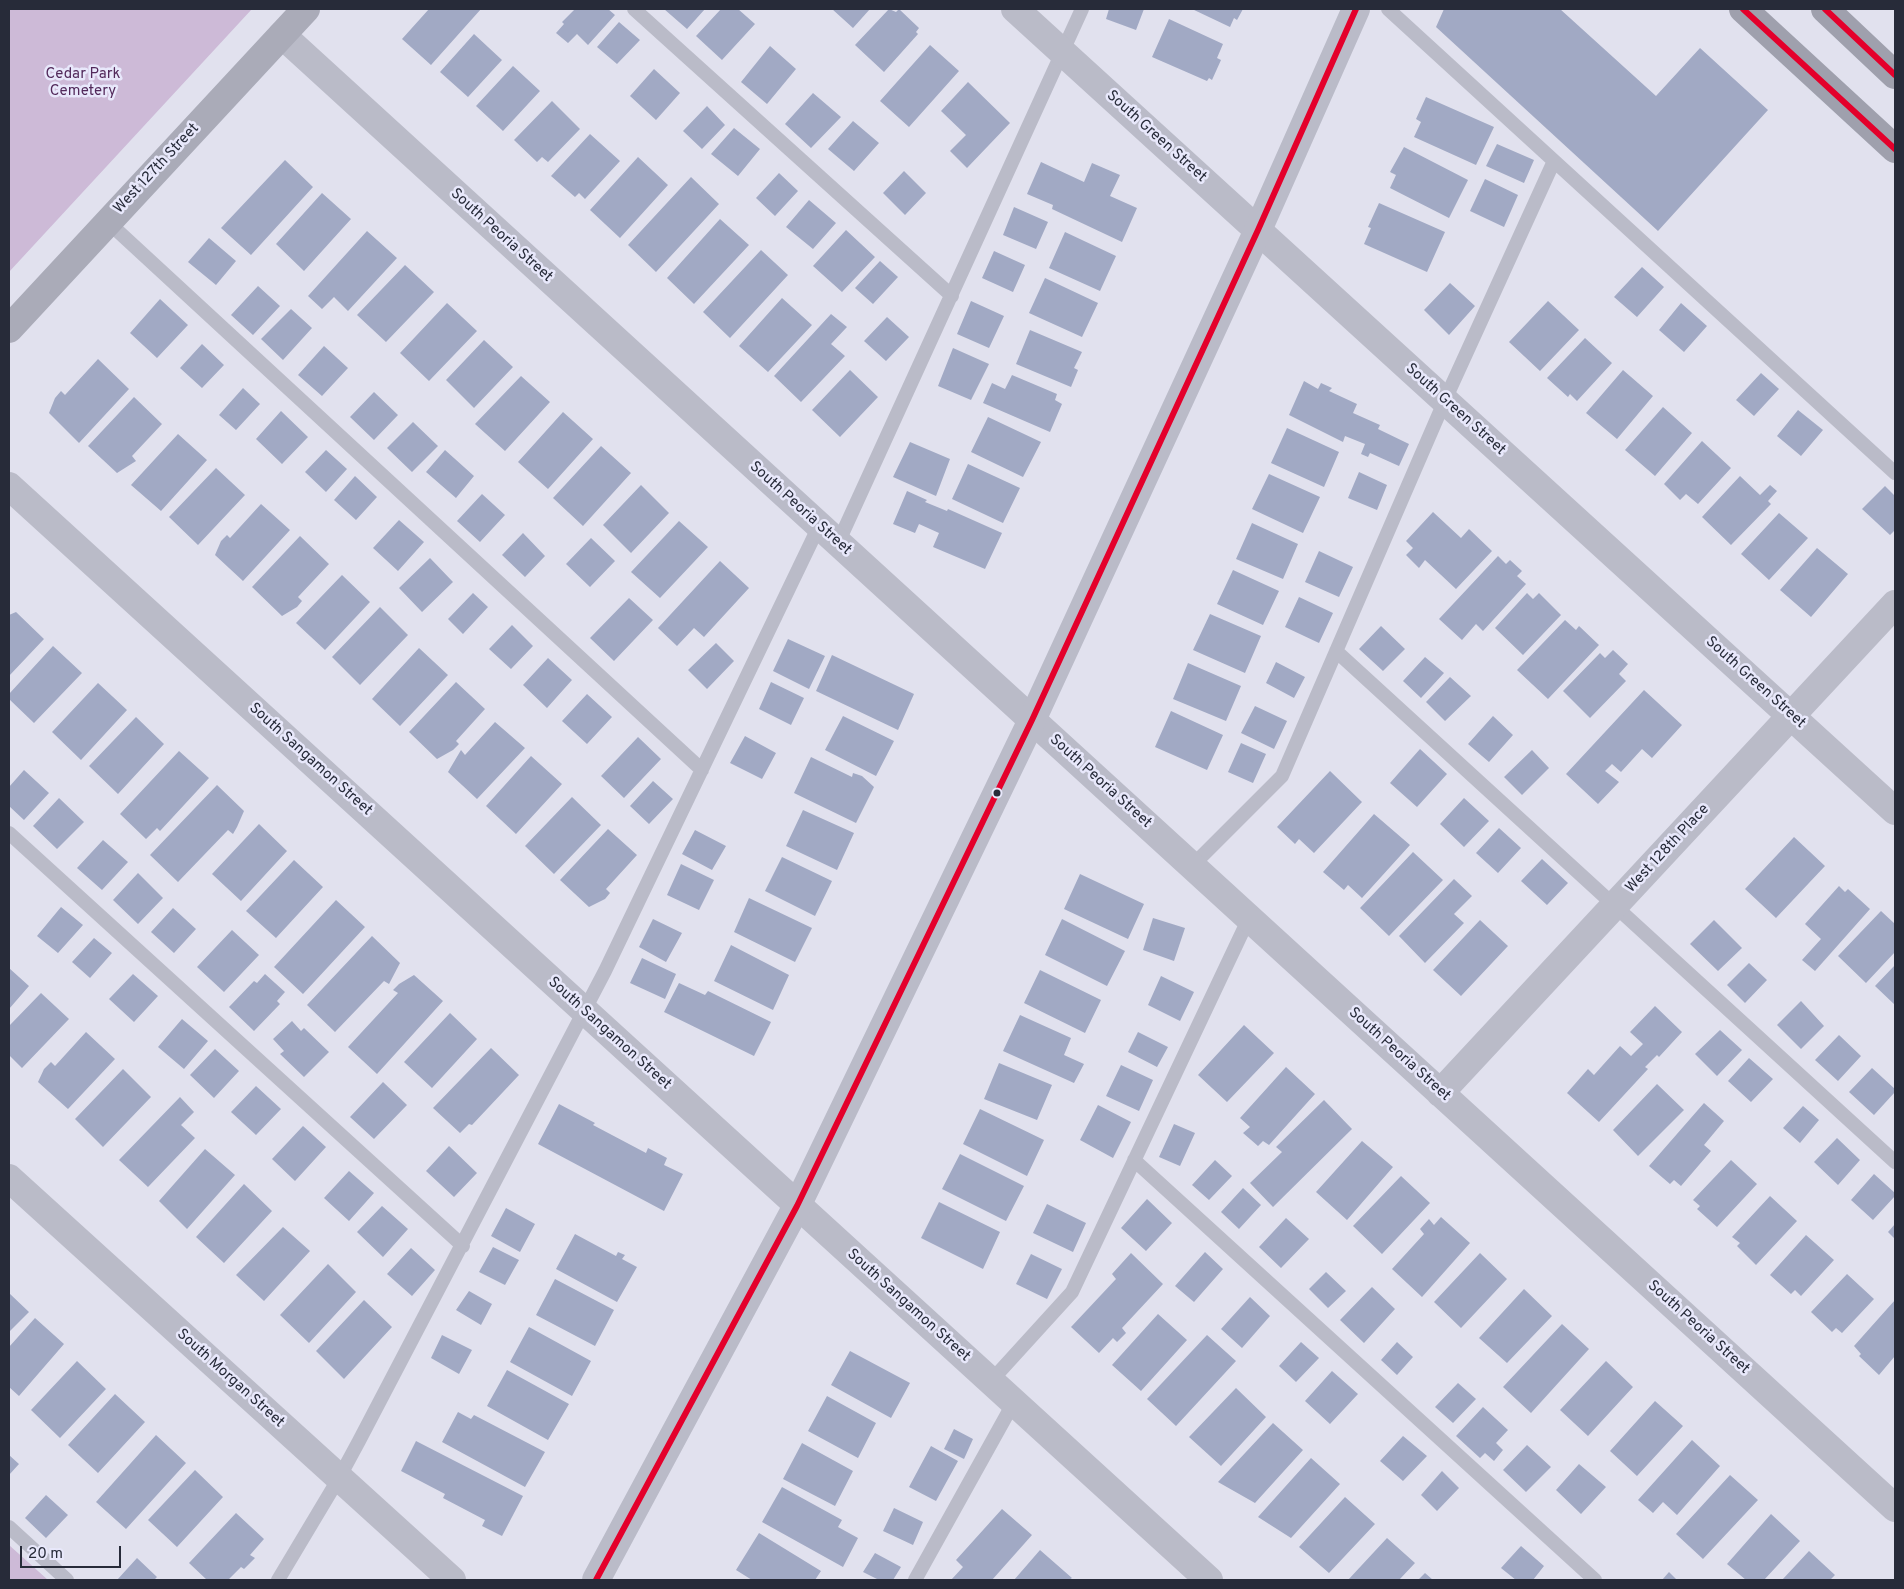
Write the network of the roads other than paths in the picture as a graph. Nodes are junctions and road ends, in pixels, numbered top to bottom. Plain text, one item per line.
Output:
1 (306, 9) edge
2 (634, 9) edge
3 (1015, 9) edge
4 (1082, 9) edge
5 (1356, 9) edge
6 (1388, 9) edge
7 (1743, 9) edge
8 (1825, 9) edge
9 (282, 35) junction
10 (1063, 52) junction
11 (1895, 75) edge
12 (1895, 149) edge
13 (1554, 160) junction
14 (108, 222) junction
15 (1258, 230) junction
16 (952, 296) junction
17 (9, 329) edge
18 (1445, 400) junction
19 (1895, 473) edge
20 (9, 486) edge
21 (828, 534) junction
22 (1895, 604) edge
23 (1336, 651) junction
24 (1791, 716) junction
25 (1032, 720) junction
26 (702, 770) junction
27 (1895, 812) edge
28 (9, 833) edge
29 (1192, 866) junction
30 (1615, 906) junction
31 (1249, 918) junction
32 (585, 1012) junction
33 (1440, 1093) junction
34 (1134, 1160) junction
35 (1895, 1162) edge
36 (9, 1178) edge
37 (797, 1206) junction
38 (462, 1246) junction
39 (991, 1381) junction
40 (1014, 1402) junction
41 (339, 1478) junction
42 (1895, 1508) edge
43 (9, 1527) edge
44 (67, 1580) edge
45 (278, 1580) edge
46 (452, 1580) edge
47 (596, 1580) edge
48 (914, 1580) edge
49 (1209, 1580) edge
50 (1594, 1580) edge

1 - 9 main road, West 127th Street
2 - 16 lane
3 - 10 street, South Green Street
4 - 10 lane
5 - 15 street
6 - 13 lane
7 - 12 main road
8 - 11 main road
9 - 14 main road, West 127th Street
9 - 21 street, South Peoria Street
10 - 15 street, South Green Street
10 - 16 lane
13 - 18 lane
13 - 19 lane
14 - 17 main road, West 127th Street
14 - 26 lane
15 - 18 street, South Green Street
15 - 25 street
16 - 21 lane
18 - 23 lane
18 - 24 street, South Green Street
20 - 32 street, South Sangamon Street
21 - 25 street, South Peoria Street
21 - 26 lane
22 - 24 street, West 128th Place
23 - 29 lane
23 - 30 lane
24 - 27 street, South Green Street
24 - 30 street, West 128th Place
25 - 29 street, South Peoria Street
25 - 37 street
26 - 32 lane
28 - 38 lane
29 - 31 street, South Peoria Street
30 - 33 street, West 128th Place
30 - 35 lane
31 - 33 street, South Peoria Street
31 - 34 lane
32 - 37 street, South Sangamon Street
32 - 38 lane
33 - 42 street, South Peoria Street
34 - 39 lane
34 - 50 lane
36 - 41 street, South Morgan Street
37 - 39 street, South Sangamon Street
37 - 47 street
38 - 41 lane
39 - 40 street, South Sangamon Street
40 - 48 lane
40 - 49 street, South Sangamon Street
41 - 45 lane
41 - 46 street, South Morgan Street
43 - 44 lane

